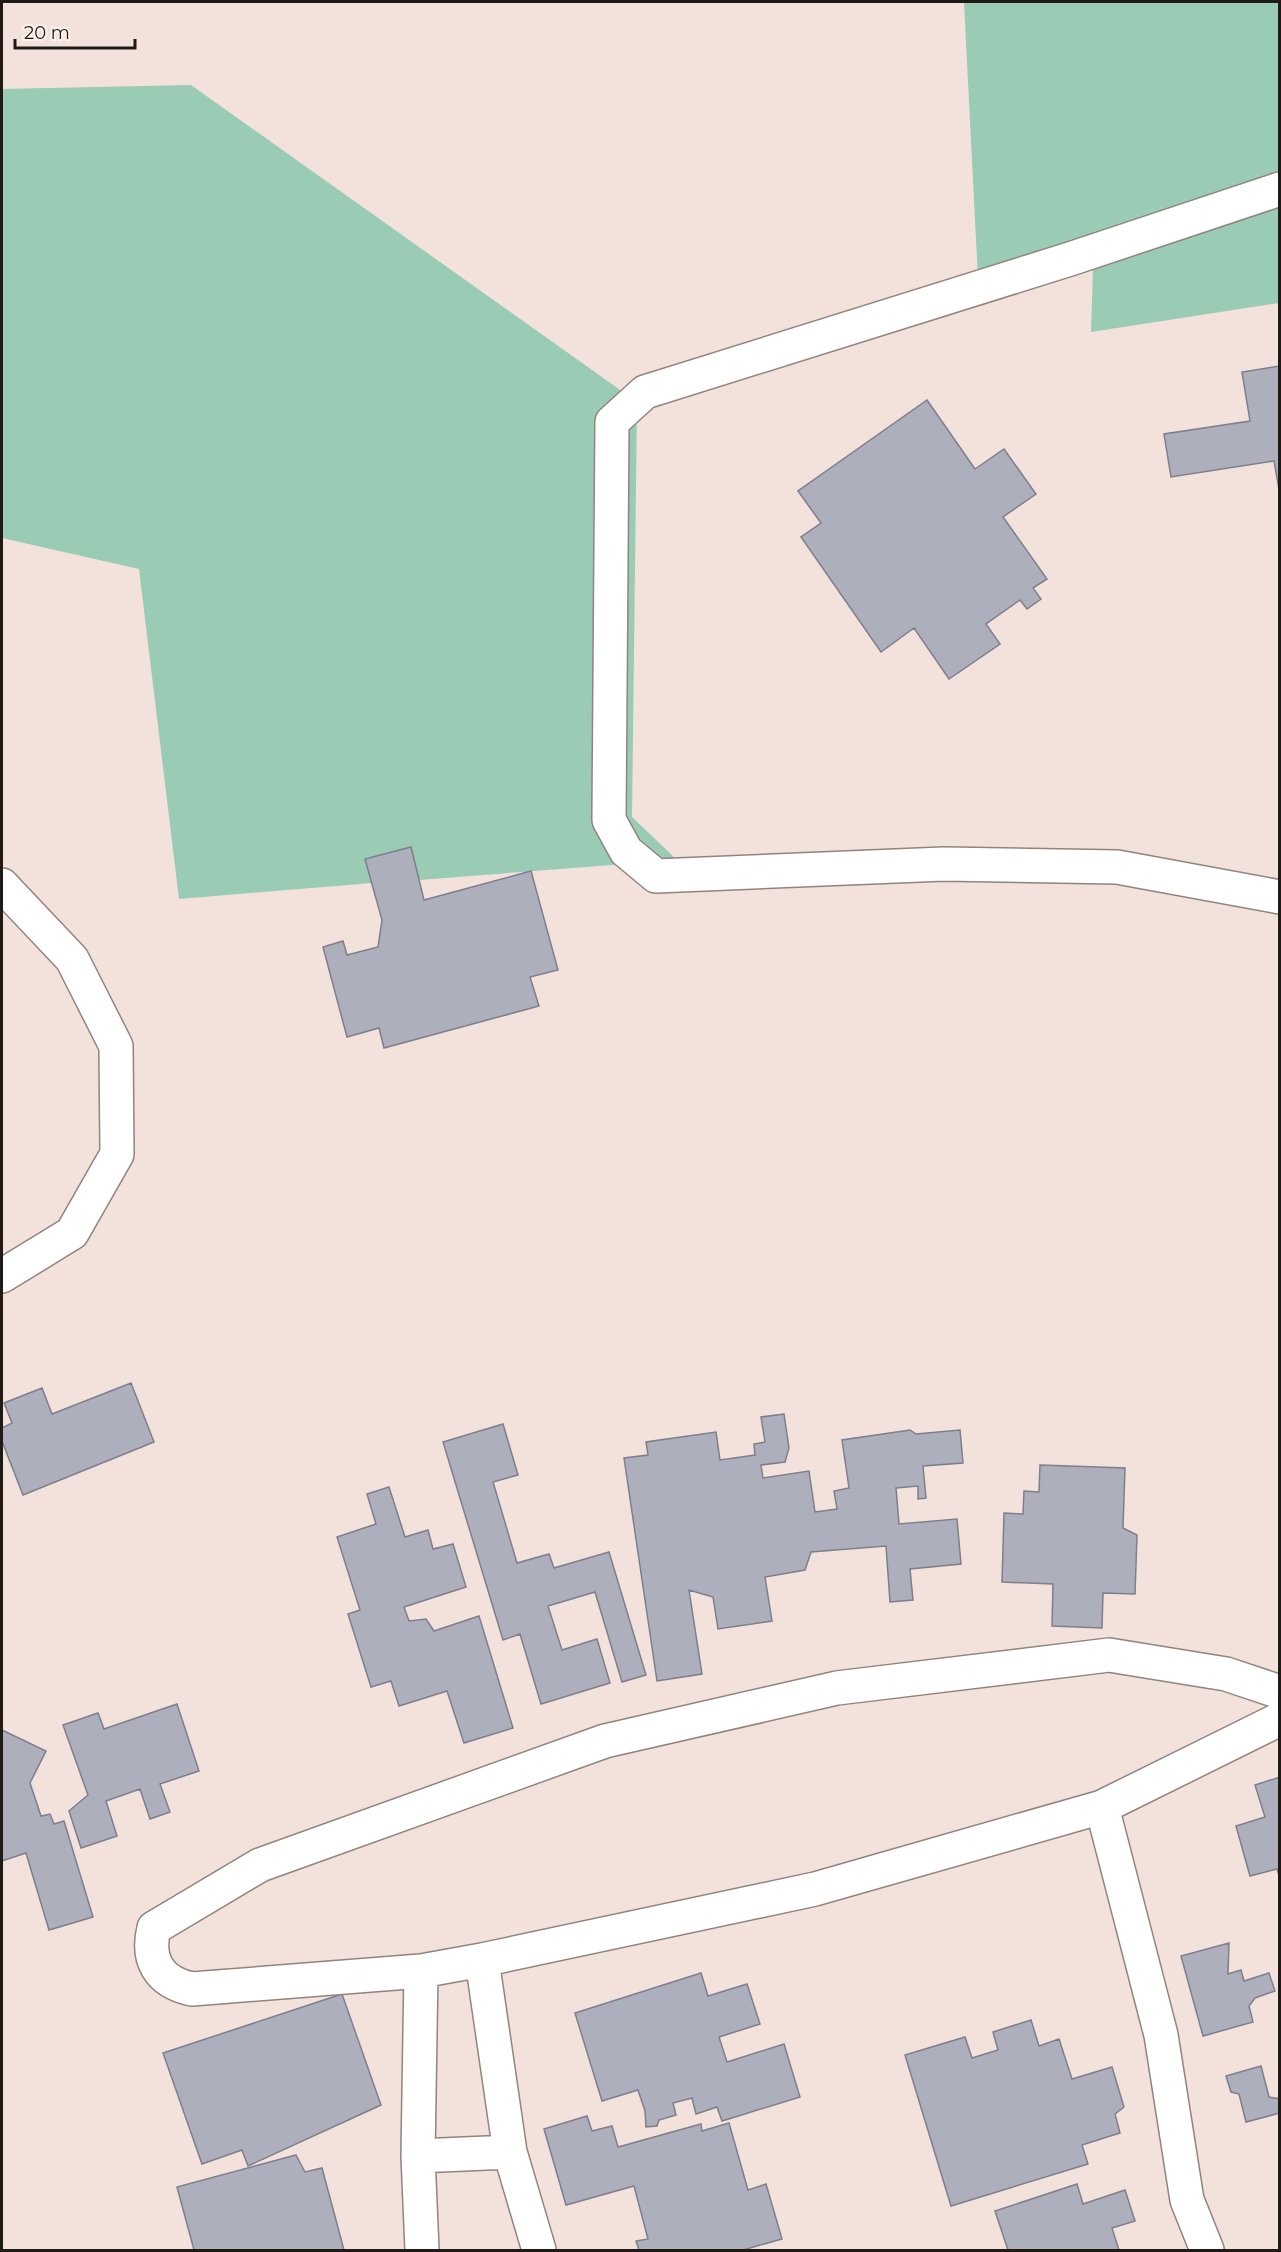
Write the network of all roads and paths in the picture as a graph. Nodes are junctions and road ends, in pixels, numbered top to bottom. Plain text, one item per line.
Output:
1 (1280, 189) edge
2 (2, 885) edge
3 (1280, 897) edge
4 (2, 1276) edge
5 (1280, 1692) edge
6 (1280, 1719) edge
7 (1102, 1807) junction
8 (482, 1960) junction
9 (421, 1971) junction
10 (510, 2152) junction
11 (418, 2156) junction
12 (422, 2250) edge
13 (539, 2250) edge
14 (1207, 2250) edge

1 - 3 street
2 - 4 street
5 - 9 street
6 - 7 street
7 - 8 street
7 - 14 street
8 - 9 street
8 - 10 street
9 - 11 street
10 - 11 street
10 - 13 street
11 - 12 street

